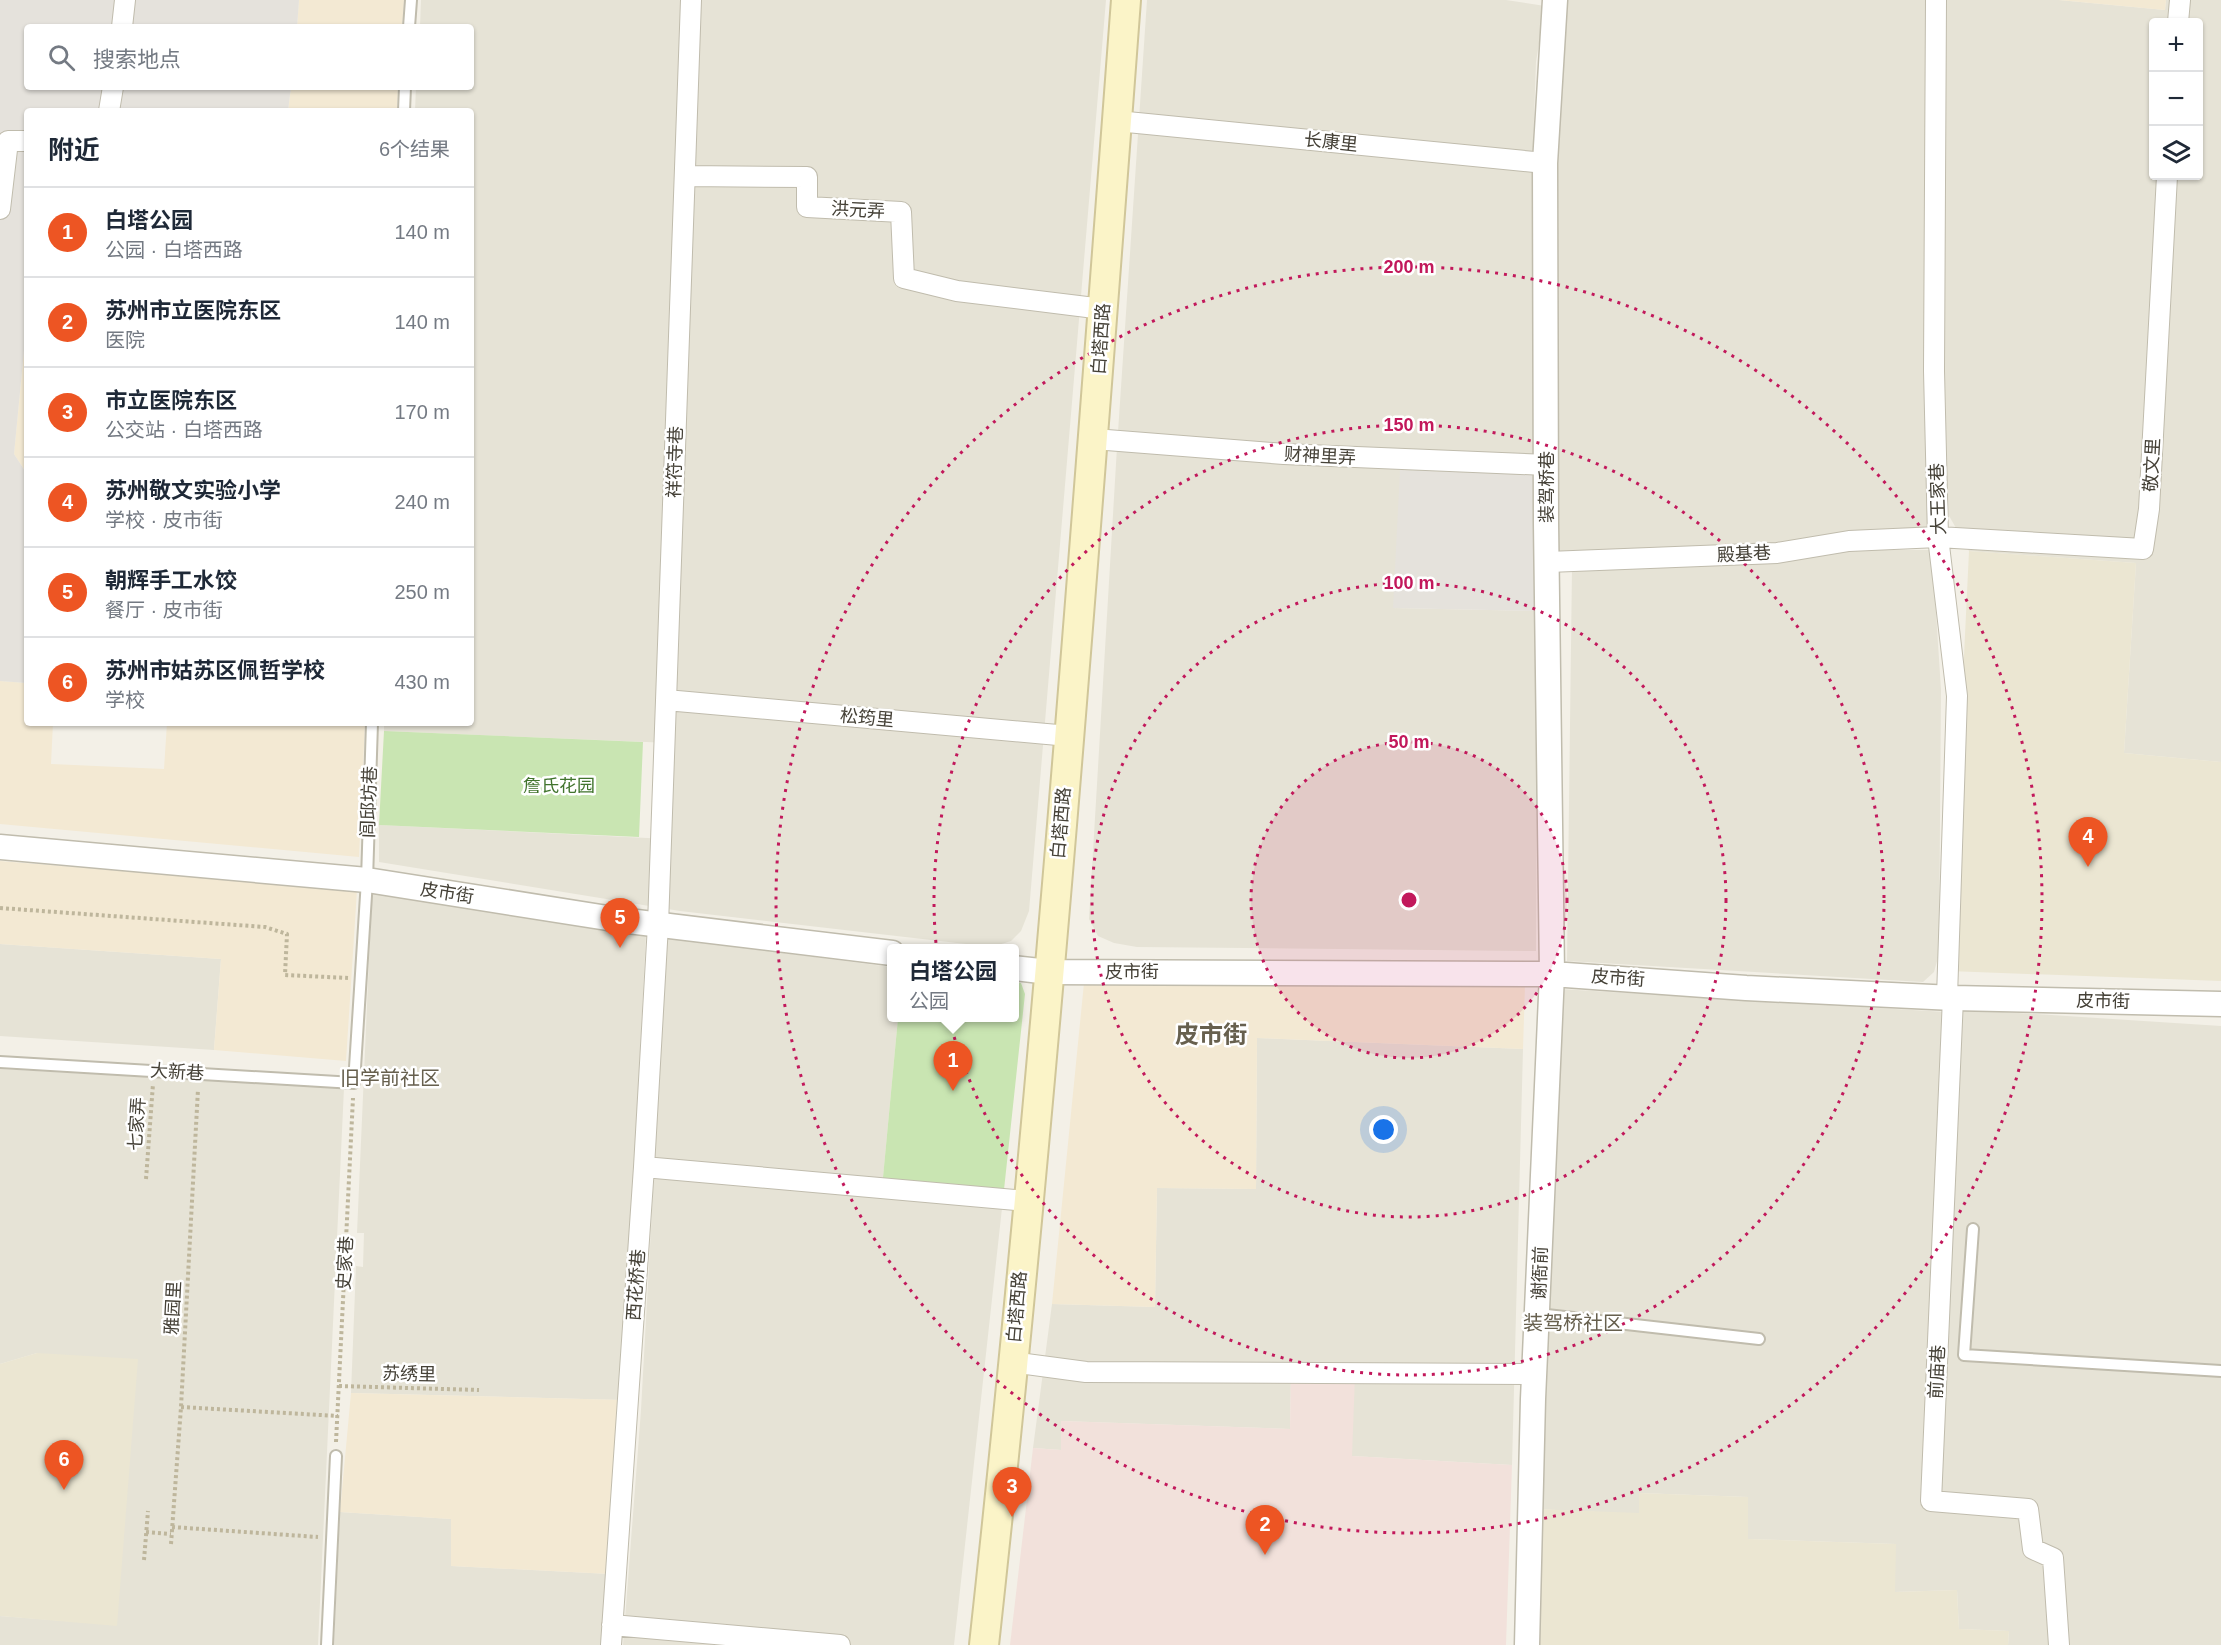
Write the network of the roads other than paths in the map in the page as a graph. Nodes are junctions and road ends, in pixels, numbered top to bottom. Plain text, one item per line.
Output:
1 (125, 0) edge
2 (411, 0) edge
3 (692, 0) edge
4 (1125, 0) edge
5 (1555, 0) edge
6 (1936, 0) edge
7 (2180, 0) edge
8 (2178, 18) edge
9 (122, 24) edge
10 (409, 24) edge
11 (113, 90) edge
12 (405, 90) edge
13 (110, 108) edge
14 (404, 108) edge
15 (1117, 121) junction
16 (24, 141) edge
17 (1545, 163) junction
18 (685, 176) junction
19 (2168, 180) edge
20 (0, 209) edge
21 (1103, 309) junction
22 (1094, 439) junction
23 (1547, 465) junction
24 (1938, 537) junction
25 (1548, 562) junction
26 (666, 700) junction
27 (372, 726) edge
28 (1069, 736) junction
29 (0, 847) edge
30 (366, 880) junction
31 (658, 925) junction
32 (887, 953) edge
33 (1019, 969) edge
34 (1049, 972) junction
35 (1552, 974) junction
36 (1950, 997) junction
37 (2221, 1004) edge
38 (0, 1062) edge
39 (644, 1167) junction
40 (1027, 1201) junction
41 (1973, 1229) dead end
42 (1538, 1314) junction
43 (1759, 1339) dead end
44 (1012, 1362) junction
45 (2221, 1371) edge
46 (1534, 1374) junction
47 (336, 1456) road end
48 (611, 1635) edge
49 (327, 1645) edge
50 (840, 1645) edge
51 (984, 1645) edge
52 (1527, 1645) edge
53 (2059, 1645) edge

1 - 9 street
2 - 10 lane
3 - 18 street, 祥符寺巷
4 - 15 main road, 白塔西路
5 - 17 street, 装驾桥巷
6 - 24 street, 大王家巷
7 - 8 street
11 - 13 street
12 - 14 lane
15 - 17 street, 长康里
15 - 21 main road, 白塔西路
16 - 20 street
17 - 23 street, 装驾桥巷
18 - 21 street, 洪元弄
18 - 26 street, 祥符寺巷
19 - 24 street, 敬文里
21 - 22 main road, 白塔西路
22 - 23 street, 财神里弄
22 - 28 main road, 白塔西路
23 - 25 street, 装驾桥巷
24 - 25 street, 殿基巷
24 - 36 street, 大王家巷
25 - 35 street, 装驾桥巷
26 - 28 street, 松筠里
26 - 31 street, 祥符寺巷
27 - 30 lane, 闾邱坊巷
28 - 34 main road, 白塔西路
29 - 30 street, 皮市街
30 - 31 street, 皮市街
30 - 38 lane, 大新巷
31 - 32 street, 皮市街
31 - 39 street, 西花桥巷
33 - 34 street, 皮市街
34 - 35 street, 皮市街
34 - 40 main road, 白塔西路
35 - 36 street, 皮市街
35 - 42 street, 谢衙前
36 - 37 street, 皮市街
36 - 53 street, 前庙巷
39 - 40 street
39 - 48 street, 西花桥巷
40 - 44 main road, 白塔西路
41 - 45 lane
42 - 43 lane
42 - 46 street, 谢衙前
44 - 46 street
44 - 51 main road, 白塔西路
46 - 52 street, 谢衙前
47 - 49 lane
48 - 50 street

